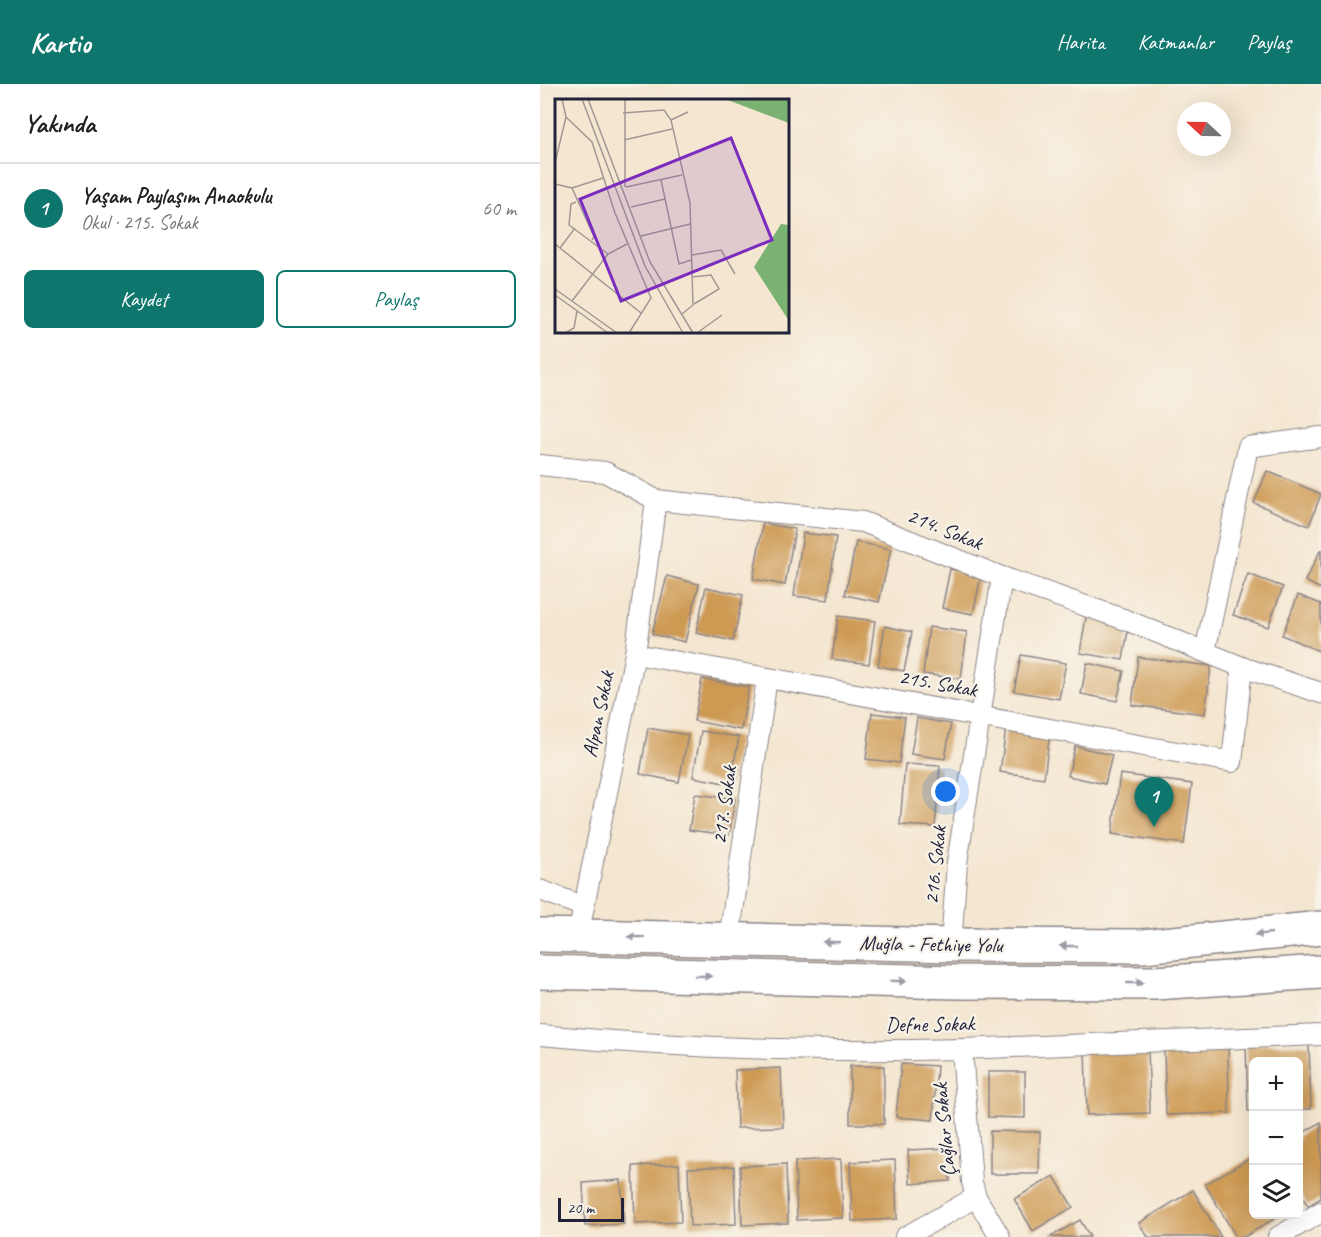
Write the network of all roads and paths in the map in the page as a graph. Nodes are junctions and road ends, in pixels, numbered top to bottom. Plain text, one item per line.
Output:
1 (1321, 437) edge
2 (540, 465) edge
3 (656, 500) junction
4 (1002, 577) junction
5 (1205, 652) junction
6 (635, 654) junction
7 (1242, 668) junction
8 (767, 678) junction
9 (1321, 693) edge
10 (979, 714) junction
11 (540, 890) edge
12 (580, 921) junction
13 (1321, 928) edge
14 (540, 935) edge
15 (729, 939) junction
16 (951, 945) junction
17 (540, 972) edge
18 (1321, 972) edge
19 (540, 1035) edge
20 (1321, 1035) edge
21 (962, 1049) junction
22 (976, 1197) junction
23 (1321, 1212) edge
24 (905, 1237) edge
25 (1000, 1237) edge
26 (1278, 1237) edge

1 - 5 street
2 - 3 street, 214. Sokak
3 - 4 street, 214. Sokak
3 - 6 street, Alpan Sokak
4 - 5 street, 214. Sokak
4 - 10 street, 216. Sokak
5 - 7 street, 214. Sokak
6 - 8 street, 215. Sokak
6 - 12 street, Alpan Sokak
7 - 9 street, 214. Sokak
7 - 10 street, 215. Sokak
8 - 10 street, 215. Sokak
8 - 15 street, 217. Sokak
10 - 16 street, 216. Sokak
11 - 12 street
12 - 14 highway, Muğla - Fethiye Yolu
15 -> 12 highway, Muğla - Fethiye Yolu
13 -> 16 highway, Muğla - Fethiye Yolu
16 -> 15 highway, Muğla - Fethiye Yolu
17 -> 18 highway, Muğla - Fethiye Yolu
19 - 21 street, Defne Sokak
20 - 21 street, Defne Sokak
21 - 22 street, Çağlar Sokak
22 - 24 street
22 - 25 street, Çağlar Sokak
23 - 26 street

